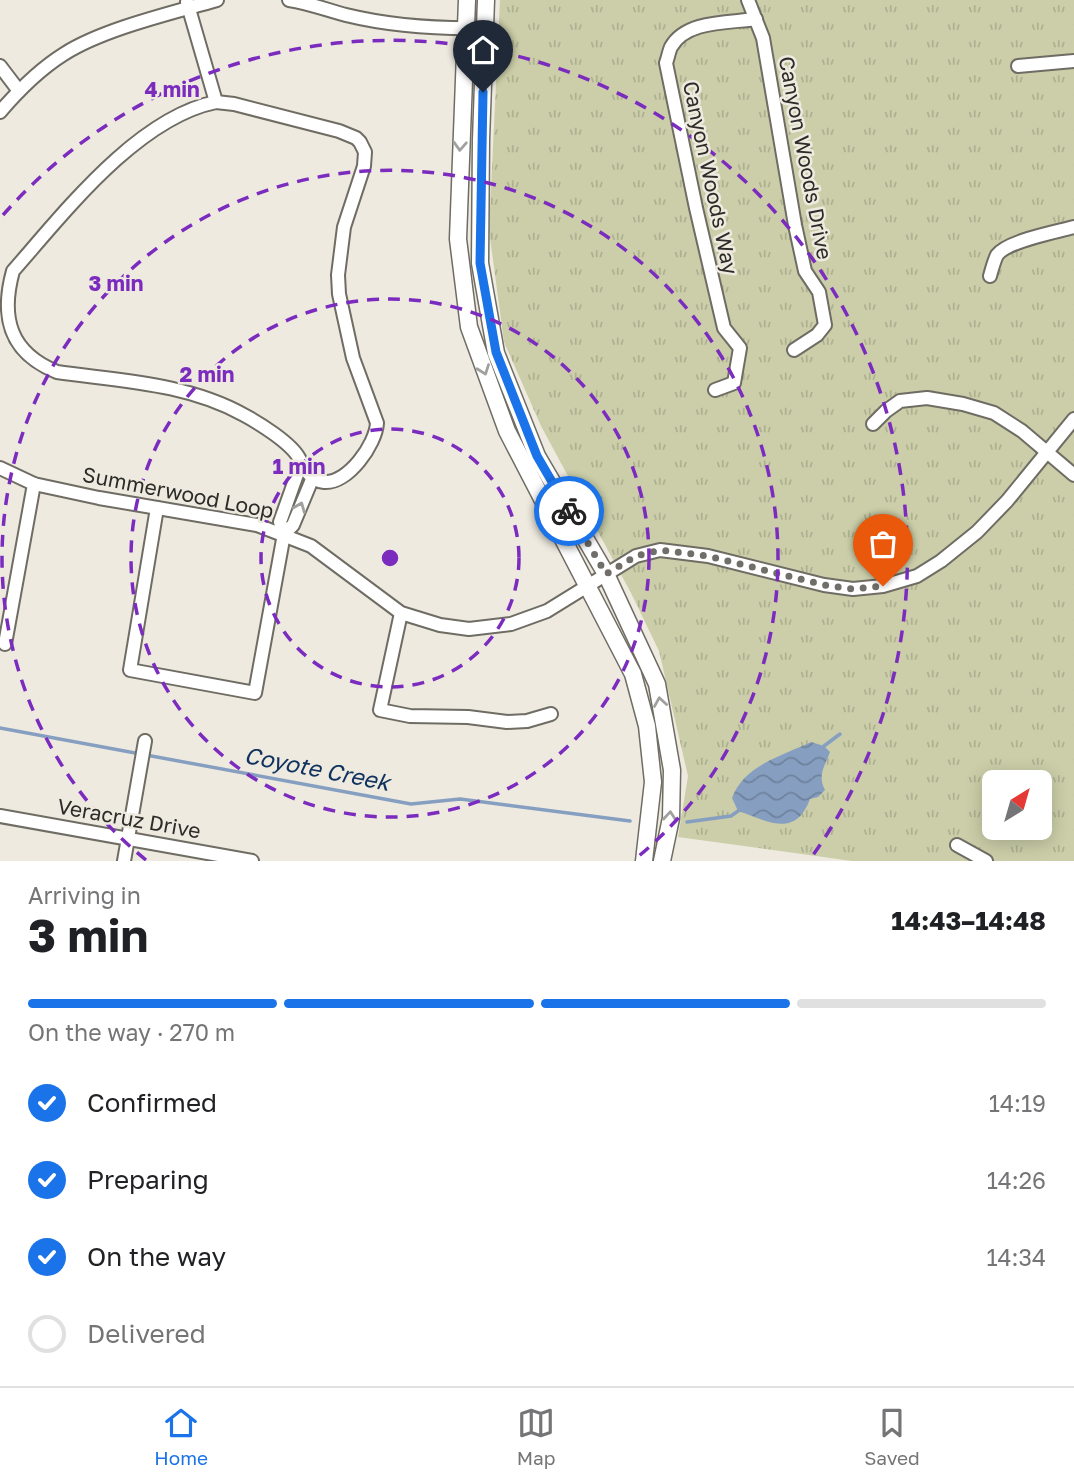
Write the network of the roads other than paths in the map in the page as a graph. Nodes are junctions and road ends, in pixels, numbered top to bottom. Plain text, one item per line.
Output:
1 (217, 0) edge
2 (289, 0) edge
3 (467, 0) edge
4 (486, 0) edge
5 (748, 0) edge
6 (188, 4) edge
7 (756, 19) junction
8 (485, 28) junction
9 (468, 29) junction
10 (1074, 61) edge
11 (0, 66) edge
12 (1018, 66) dead end
13 (19, 91) junction
14 (216, 103) junction
15 (0, 112) edge
16 (1074, 227) edge
17 (990, 276) dead end
18 (794, 350) dead end
19 (715, 390) dead end
20 (1074, 419) edge
21 (873, 424) dead end
22 (1047, 452) junction
23 (300, 466) junction
24 (0, 468) edge
25 (1074, 475) edge
26 (313, 477) junction
27 (34, 484) junction
28 (157, 508) junction
29 (284, 534) junction
30 (606, 574) junction
31 (589, 586) junction
32 (401, 613) junction
33 (5, 644) dead end
34 (551, 714) dead end
35 (145, 741) dead end
36 (0, 816) edge
37 (128, 838) junction
38 (957, 845) dead end
39 (124, 861) edge
40 (252, 861) edge
41 (644, 861) edge
42 (662, 861) edge
43 (986, 861) edge

1 - 6 street
2 - 9 street
3 - 9 main road
4 - 8 main road
5 - 7 street, Canyon Woods Drive
6 - 13 street
6 - 14 street
7 - 18 street, Canyon Woods Drive
7 - 19 street, Canyon Woods Way
8 - 9 street
8 - 30 main road
9 -> 31 main road
10 - 12 street
11 - 13 street
13 - 15 street
14 - 23 street
14 - 26 street
16 - 17 street
20 - 22 street, Summerwood Loop
21 - 22 street
22 - 25 street
22 - 30 street, Summerwood Loop
23 - 26 street
23 - 29 street
24 - 27 street, Summerwood Loop
29 -> 26 street
27 - 28 street, Summerwood Loop
27 - 33 street
28 - 29 street, Summerwood Loop
28 - 29 street
29 - 32 street, Summerwood Loop
30 - 31 street, Summerwood Loop
42 -> 30 main road
31 - 32 street, Summerwood Loop
31 - 41 main road
32 - 34 street
35 - 37 street
36 - 37 street, Veracruz Drive
37 - 39 street
37 - 40 street, Veracruz Drive
38 - 43 street

